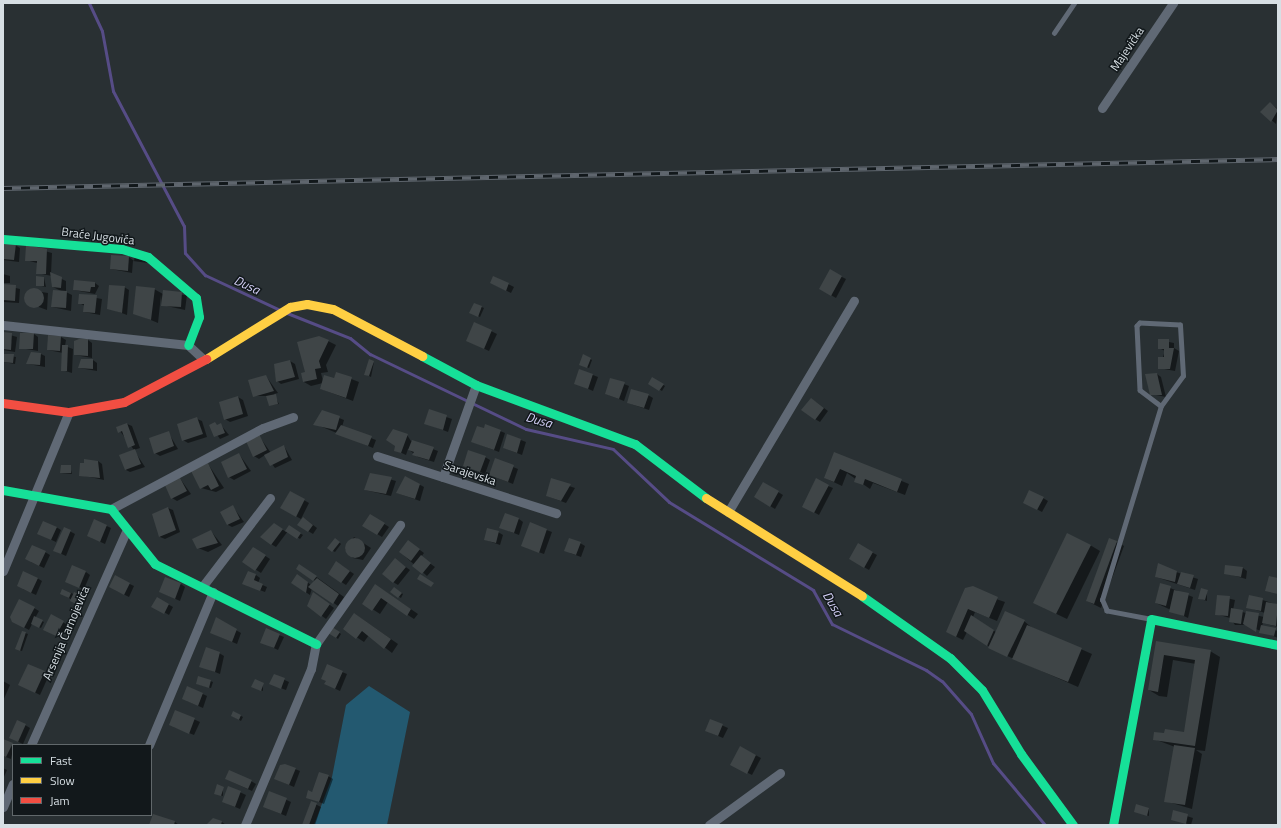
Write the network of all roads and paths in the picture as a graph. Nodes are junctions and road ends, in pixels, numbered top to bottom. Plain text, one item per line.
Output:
1 (1074, 3) edge
2 (1173, 3) edge
3 (1054, 33) dead end
4 (1102, 108) dead end
5 (3, 238) edge
6 (854, 301) dead end
7 (3, 325) edge
8 (188, 345) junction
9 (203, 360) junction
10 (476, 385) junction
11 (3, 403) edge
12 (1161, 406) junction
13 (69, 412) junction
14 (293, 417) dead end
15 (377, 456) dead end
16 (443, 477) junction
17 (3, 490) edge
18 (36, 495) junction
19 (270, 498) dead end
20 (111, 509) junction
21 (728, 512) junction
22 (556, 513) dead end
23 (400, 525) dead end
24 (126, 532) junction
25 (3, 571) edge
26 (202, 587) junction
27 (213, 592) junction
28 (1151, 619) junction
29 (316, 644) junction
30 (1278, 644) edge
31 (30, 744) edge
32 (149, 744) edge
33 (780, 772) dead end
34 (12, 786) edge
35 (3, 807) edge
36 (245, 825) edge
37 (709, 825) edge
38 (1073, 825) edge
39 (1113, 825) edge

1 - 3 lane
2 - 4 street, Majevička
5 - 8 main road, Braće Jugovića
6 - 21 street
7 - 8 street
8 - 9 street
9 - 10 main road
9 - 13 main road
10 - 16 street
10 - 21 main road
11 - 13 main road
12 - 12 lane
12 - 28 lane
13 - 18 street
14 - 20 street
15 - 16 street, Sarajevska
16 - 22 street, Sarajevska
17 - 18 main road
18 - 20 main road
18 - 25 street
19 - 26 street
20 - 24 main road
21 - 38 main road
23 - 29 street
24 - 26 main road
24 - 31 street, Arsenija Čarnojevića
26 - 27 main road
27 - 29 main road
27 - 32 street
28 - 30 main road
28 - 39 main road
29 - 36 street
33 - 37 street
34 - 35 street

